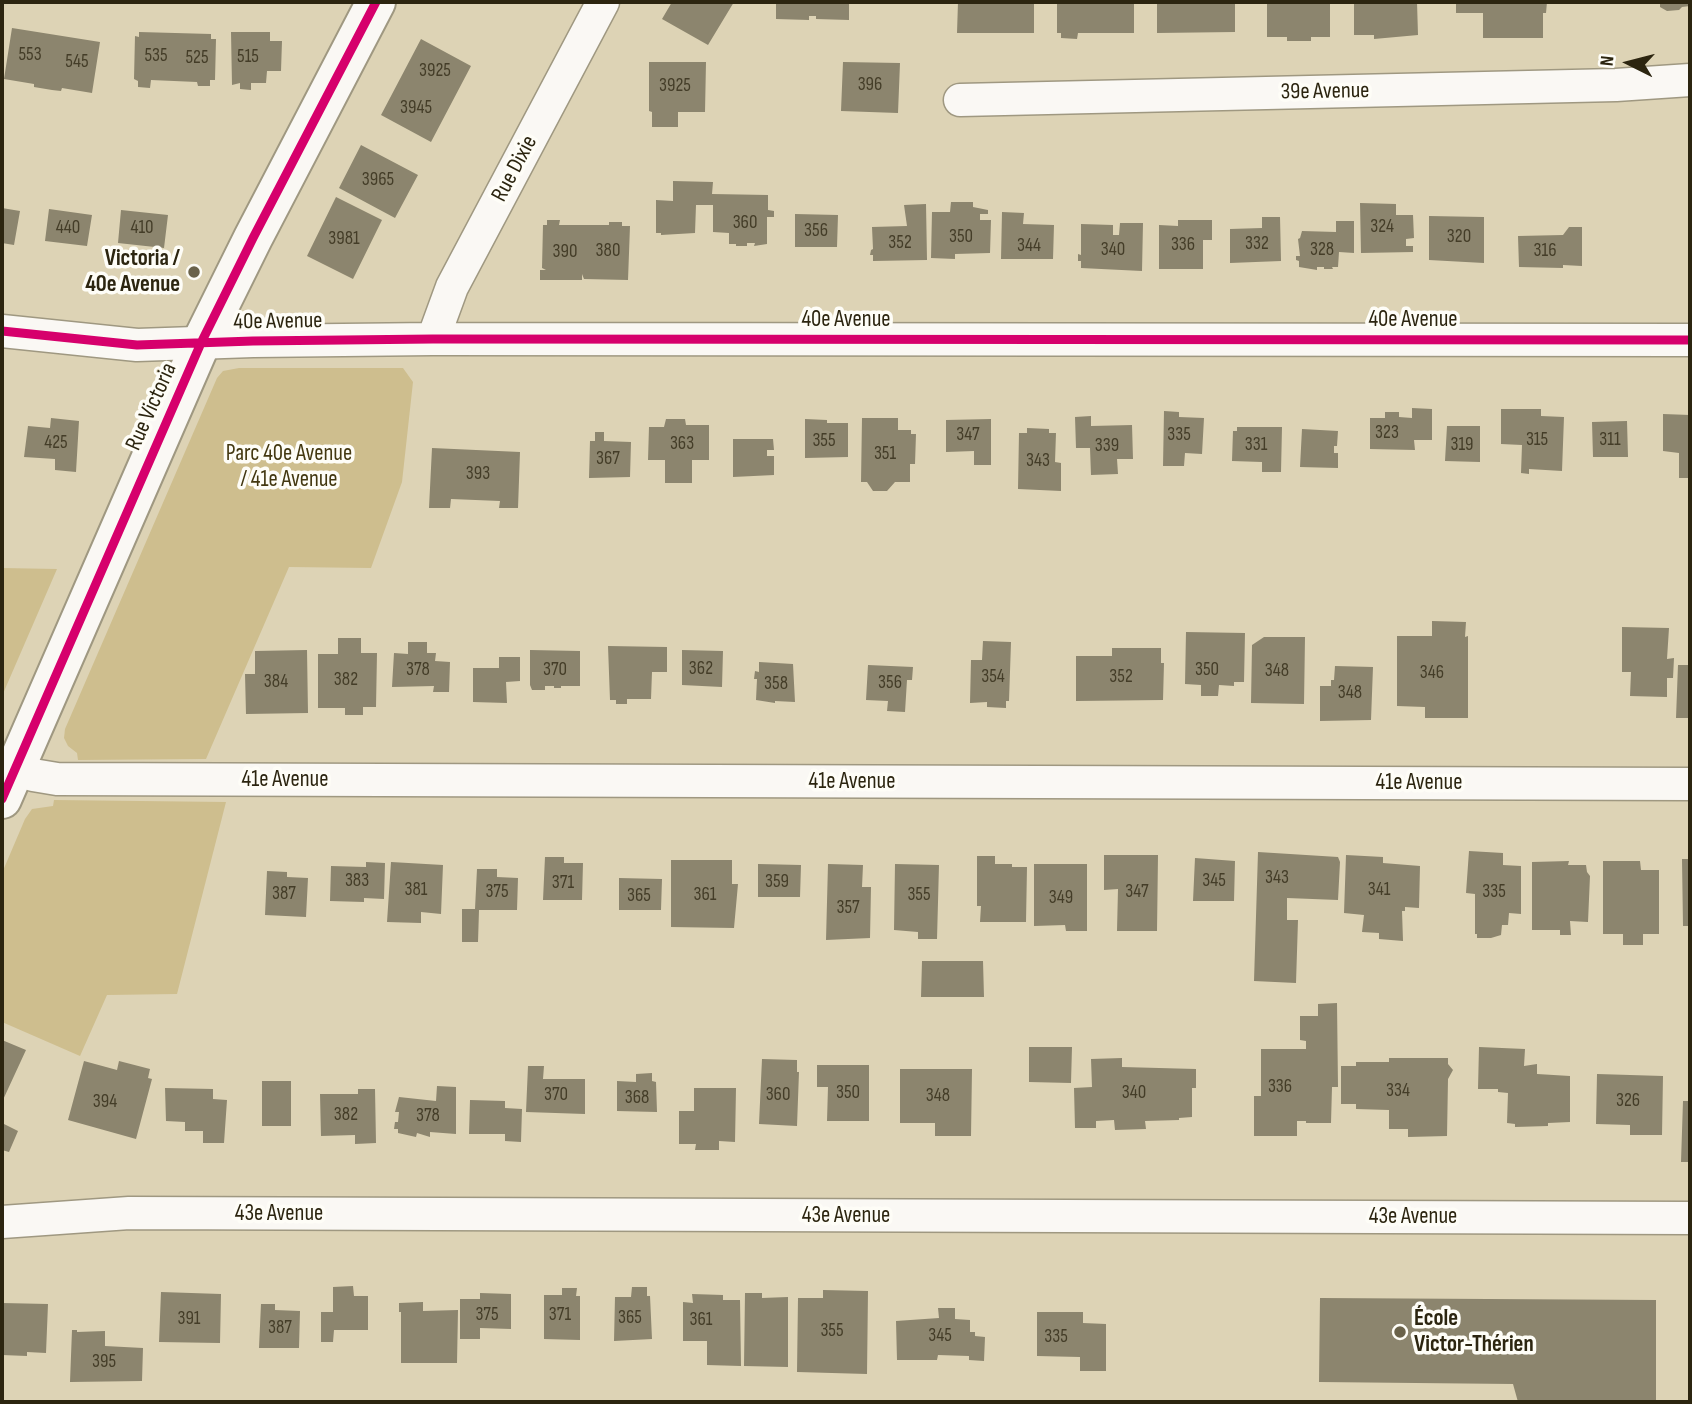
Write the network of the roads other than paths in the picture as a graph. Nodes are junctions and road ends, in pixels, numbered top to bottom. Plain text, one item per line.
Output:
1 (376, 2) edge
2 (603, 2) edge
3 (1690, 80) edge
4 (960, 100) dead end
5 (2, 331) edge
6 (433, 339) junction
7 (1690, 340) edge
8 (201, 343) junction
9 (9, 783) edge
10 (1690, 784) edge
11 (1690, 1218) edge
12 (2, 1222) edge

1 - 8 main road, Rue Victoria
2 - 6 street, Rue Dixie
3 - 4 street, 39e Avenue
5 - 8 street, 40e Avenue
6 - 7 street, 40e Avenue
6 - 8 street, 40e Avenue
8 - 9 main road, Rue Victoria
9 - 10 street, 41e Avenue
11 - 12 street, 43e Avenue

